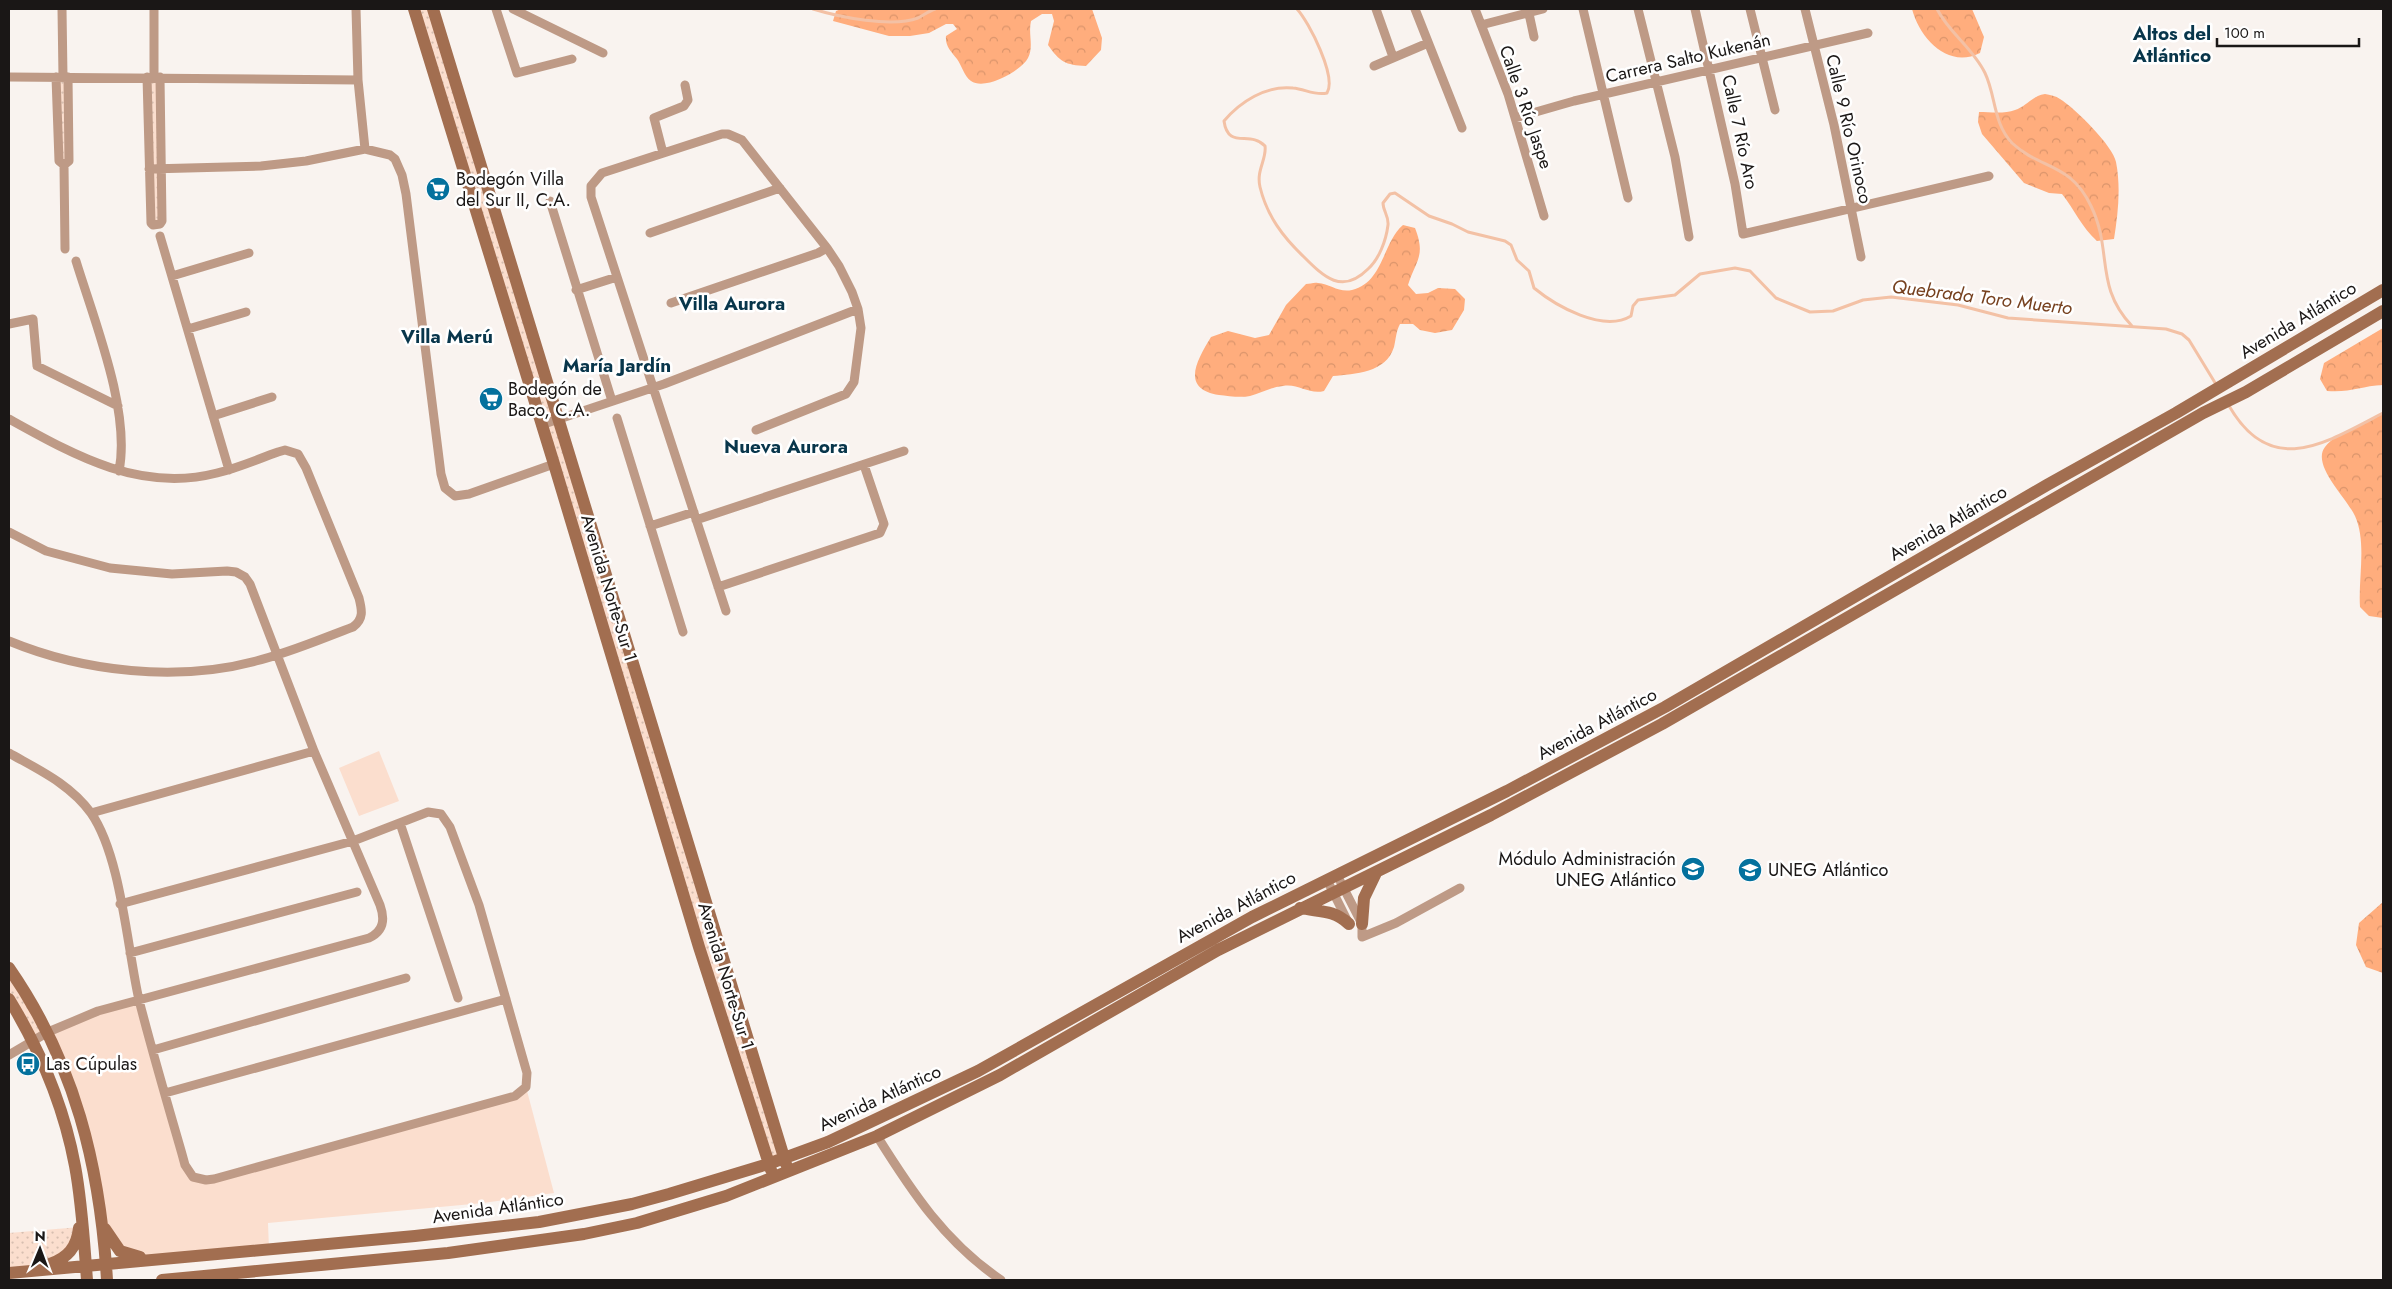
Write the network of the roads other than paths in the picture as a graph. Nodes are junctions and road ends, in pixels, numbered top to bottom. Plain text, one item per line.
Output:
1 (62, 9) edge
2 (154, 9) edge
3 (356, 9) edge
4 (414, 9) edge
5 (433, 9) edge
6 (496, 9) edge
7 (513, 9) edge
8 (1376, 9) edge
9 (1415, 9) edge
10 (1475, 9) edge
11 (1543, 9) edge
12 (1583, 9) edge
13 (1638, 9) edge
14 (1695, 9) edge
15 (1750, 9) edge
16 (1805, 9) edge
17 (1528, 10) edge
18 (1481, 25) junction
19 (1868, 34) dead end
20 (1534, 37) dead end
21 (1428, 43) junction
22 (1813, 45) junction
23 (603, 53) dead end
24 (1393, 57) junction
25 (1762, 58) junction
26 (572, 59) dead end
27 (1374, 66) dead end
28 (1710, 70) junction
29 (9, 77) edge
30 (62, 77) junction
31 (154, 77) junction
32 (358, 80) junction
33 (1657, 83) junction
34 (685, 84) dead end
35 (1604, 95) junction
36 (1775, 110) dead end
37 (1515, 118) junction
38 (1462, 128) dead end
39 (365, 149) junction
40 (663, 153) junction
41 (162, 169) junction
42 (148, 170) junction
43 (1989, 176) dead end
44 (780, 188) junction
45 (1628, 198) dead end
46 (550, 201) dead end
47 (1851, 208) junction
48 (1544, 216) dead end
49 (650, 233) dead end
50 (160, 236) dead end
51 (1689, 237) dead end
52 (827, 248) junction
53 (66, 249) dead end
54 (249, 253) dead end
55 (1861, 257) dead end
56 (76, 261) dead end
57 (172, 276) junction
58 (617, 277) junction
59 (576, 290) junction
60 (2383, 290) edge
61 (671, 303) dead end
62 (858, 310) junction
63 (2383, 311) edge
64 (246, 312) dead end
65 (9, 324) edge
66 (188, 329) junction
67 (653, 387) junction
68 (272, 396) dead end
69 (612, 401) junction
70 (118, 406) junction
71 (213, 416) junction
72 (617, 418) dead end
73 (9, 419) edge
74 (557, 419) junction
75 (541, 425) junction
76 (756, 430) dead end
77 (904, 451) dead end
78 (554, 464) junction
79 (864, 464) junction
80 (229, 470) junction
81 (119, 471) junction
82 (695, 516) junction
83 (650, 526) junction
84 (9, 532) edge
85 (718, 587) junction
86 (726, 611) dead end
87 (684, 632) dead end
88 (9, 641) edge
89 (279, 655) junction
90 (314, 751) junction
91 (9, 753) edge
92 (91, 813) junction
93 (400, 823) junction
94 (353, 841) junction
95 (1376, 873) junction
96 (1332, 877) junction
97 (1460, 888) dead end
98 (1337, 890) junction
99 (357, 892) dead end
100 (120, 904) junction
101 (1300, 908) junction
102 (1357, 926) junction
103 (130, 953) junction
104 (9, 968) edge
105 (406, 978) dead end
106 (458, 998) dead end
107 (9, 999) edge
108 (506, 999) junction
109 (139, 1000) junction
110 (48, 1032) junction
111 (33, 1041) junction
112 (153, 1050) junction
113 (9, 1055) edge
114 (165, 1094) junction
115 (877, 1136) junction
116 (784, 1158) junction
117 (768, 1164) junction
118 (787, 1172) junction
119 (773, 1177) junction
120 (81, 1213) junction
121 (102, 1218) junction
122 (154, 1259) junction
123 (106, 1263) junction
124 (86, 1265) junction
125 (26, 1271) junction
126 (9, 1273) edge
127 (87, 1280) edge
128 (108, 1280) edge
129 (162, 1280) edge
130 (1001, 1280) edge

1 - 30 street
2 - 31 street
3 - 32 street
4 - 75 main road, Avenida Norte-Sur 1
5 - 74 main road, Avenida Norte-Sur 1
6 - 26 street
7 - 23 street
8 - 24 street
9 - 21 street
10 - 18 street, Calle 3 Río Jaspe
11 - 17 street
12 - 35 street
13 - 33 street
14 - 28 street, Calle 7 Río Aro
15 - 25 street
16 - 22 street, Calle 9 Río Orinoco
17 - 18 street
17 - 20 street
18 - 37 street, Calle 3 Río Jaspe
19 - 22 street, Carrera Salto Kukenán
21 - 24 street
21 - 38 street
22 - 25 street, Carrera Salto Kukenán
22 - 47 street, Calle 9 Río Orinoco
24 - 27 street
25 - 28 street, Carrera Salto Kukenán
25 - 36 street
28 - 33 street, Carrera Salto Kukenán
28 - 47 street, Calle 7 Río Aro
29 - 30 street
30 - 31 street
30 - 53 street
31 - 32 street
31 - 41 street
31 - 42 street
32 - 39 street
33 - 35 street, Carrera Salto Kukenán
33 - 51 street
34 - 40 street
35 - 37 street, Carrera Salto Kukenán
35 - 45 street
37 - 48 street, Calle 3 Río Jaspe
39 - 41 street
39 - 78 street
40 - 44 street
40 - 58 street
41 - 42 street
41 - 42 street
43 - 47 street
44 - 49 street
44 - 52 street
46 - 59 street
47 - 55 street, Calle 9 Río Orinoco
50 - 57 street
52 - 61 street
52 - 62 street
54 - 57 street
56 - 70 street
57 - 66 street
58 - 59 street
58 - 67 street
59 - 69 street
60 - 96 main road, Avenida Atlántico
62 - 67 street
62 - 76 street
63 - 95 main road, Avenida Atlántico
64 - 66 street
65 - 70 street
66 - 71 street
67 - 69 street
67 - 82 street
68 - 71 street
69 - 74 street
70 - 81 street
71 - 80 street
72 - 83 street
73 - 81 street
74 - 75 street
74 - 116 main road, Avenida Norte-Sur 1
75 - 78 main road, Avenida Norte-Sur 1
77 - 79 street
78 - 117 main road, Avenida Norte-Sur 1
79 - 82 street
79 - 85 street
80 - 81 street
80 - 89 street
82 - 83 street
82 - 85 street
83 - 87 street
84 - 89 street
85 - 86 street
88 - 89 street
89 - 90 street
90 - 92 street
90 - 94 street
91 - 92 street
92 - 100 street
93 - 94 street
93 - 106 street
93 - 108 street
94 - 100 street
94 - 109 street
95 - 98 main road, Avenida Atlántico
95 - 102 main road
96 - 98 street
96 - 116 main road, Avenida Atlántico
97 - 102 street
98 - 101 main road, Avenida Atlántico
98 - 102 street
98 - 102 street
99 - 103 street
100 - 103 street
101 - 102 main road
101 - 115 main road, Avenida Atlántico
103 - 109 street
104 - 110 main road
105 - 112 street
107 - 111 main road
108 - 114 street
108 - 114 street
109 - 110 street
109 - 112 street
110 - 111 street
110 - 121 main road
111 - 113 street
111 - 120 main road
112 - 114 street
115 - 118 main road, Avenida Atlántico
115 - 130 street
116 - 117 main road, Avenida Atlántico
116 - 118 main road, Avenida Norte-Sur 1
117 - 119 main road, Avenida Norte-Sur 1
117 - 122 main road, Avenida Atlántico
118 - 119 main road, Avenida Atlántico
119 - 129 main road, Avenida Atlántico
120 - 124 main road
120 - 125 main road
121 - 122 main road
121 - 123 main road
122 - 123 main road, Avenida Atlántico
123 - 124 main road, Avenida Atlántico
123 - 128 main road
124 - 125 main road, Avenida Atlántico
124 - 127 main road
125 - 126 main road, Avenida Atlántico

